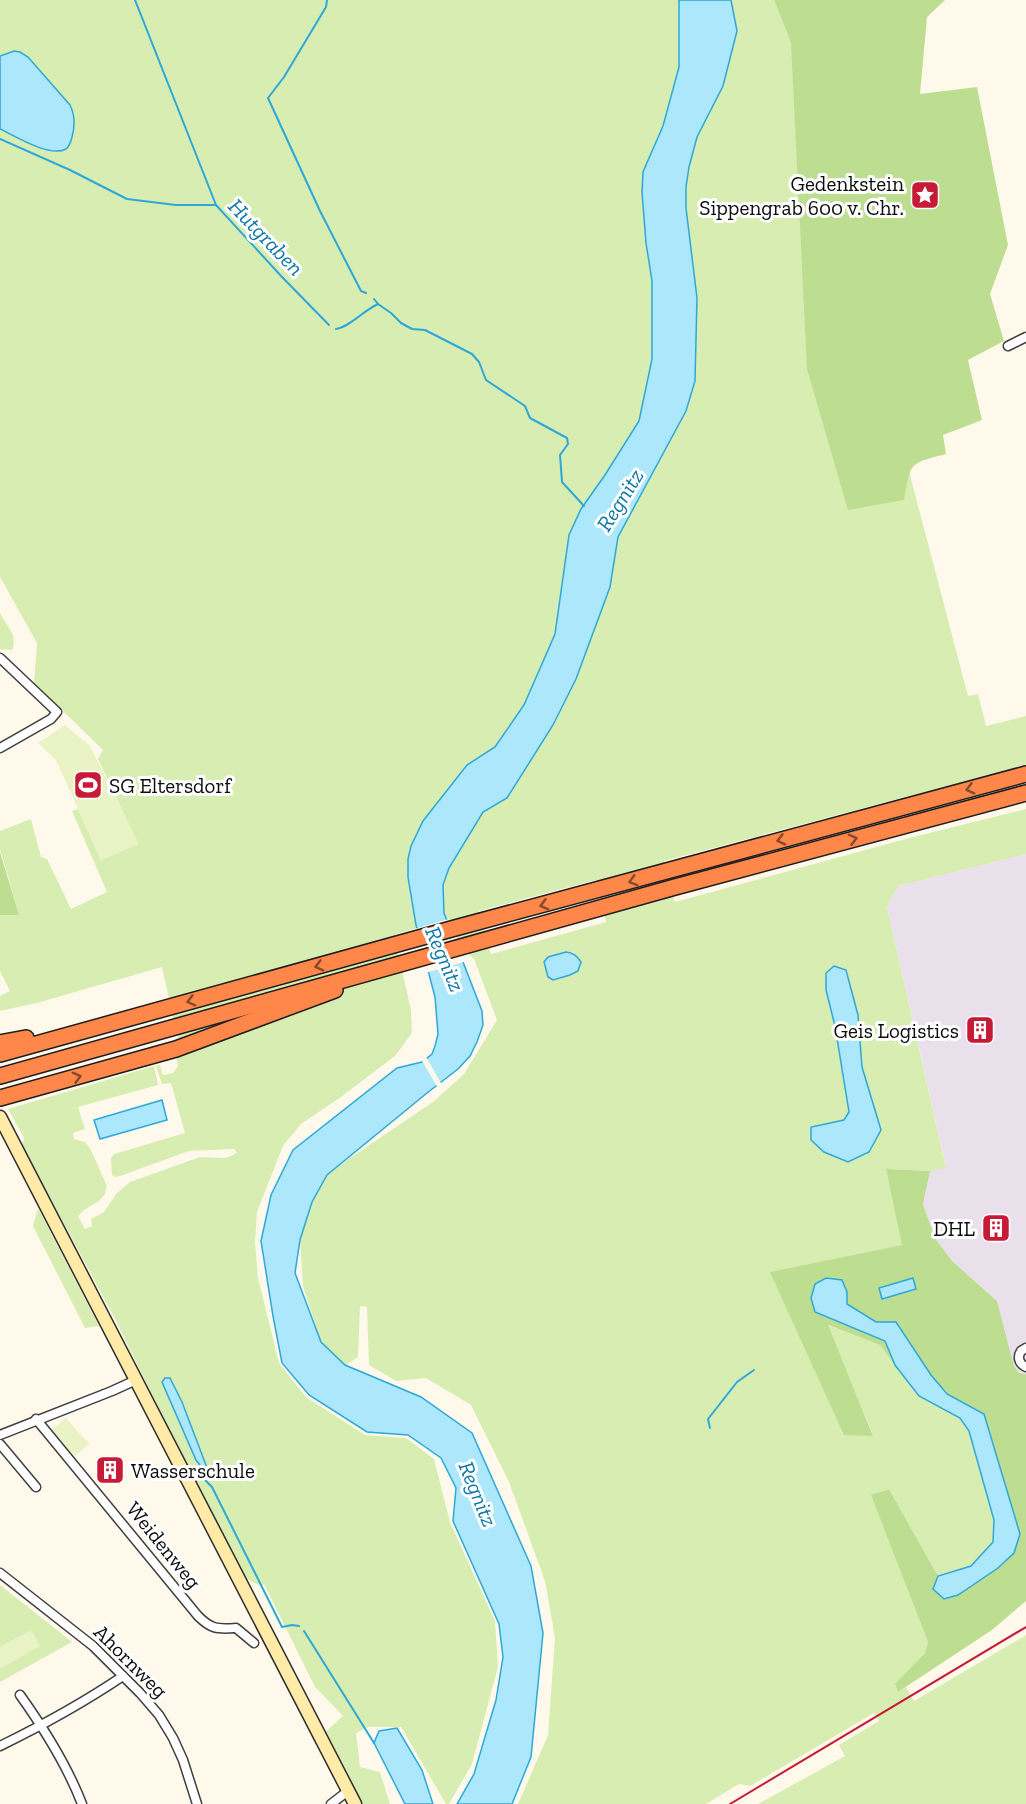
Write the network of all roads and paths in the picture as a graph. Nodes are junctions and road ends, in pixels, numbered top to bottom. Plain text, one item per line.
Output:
1 (1026, 337) edge
2 (1008, 346) dead end
3 (0, 658) edge
4 (0, 748) edge
5 (1026, 774) edge
6 (1026, 793) edge
7 (379, 969) junction
8 (141, 1015) junction
9 (242, 1016) junction
10 (155, 1042) junction
11 (0, 1043) edge
12 (0, 1054) edge
13 (0, 1076) edge
14 (0, 1086) edge
15 (0, 1098) edge
16 (0, 1117) edge
17 (1026, 1348) edge
18 (1026, 1367) edge
19 (136, 1380) junction
20 (36, 1419) junction
21 (0, 1435) edge
22 (0, 1444) edge
23 (36, 1487) dead end
24 (0, 1573) edge
25 (254, 1643) dead end
26 (123, 1676) junction
27 (20, 1695) dead end
28 (42, 1726) junction
29 (0, 1746) edge
30 (348, 1791) junction
31 (82, 1804) edge
32 (197, 1804) edge
33 (331, 1804) edge
34 (355, 1804) edge

1 - 2 street
3 - 4 street
5 -> 8 highway
7 -> 6 highway
7 - 9 highway
7 - 9 highway
8 - 11 highway
8 - 12 highway
9 - 10 highway
10 - 13 highway
10 - 14 highway
15 -> 10 highway
16 - 19 street
17 - 18 street
19 - 20 street
19 - 30 street
20 - 21 street
20 - 25 street, Weidenweg
22 - 23 street
24 - 26 street, Ahornweg
26 - 28 street
26 - 32 street, Ahornweg
27 - 28 street
28 - 29 street
28 - 31 street
30 - 33 street
30 - 34 street

